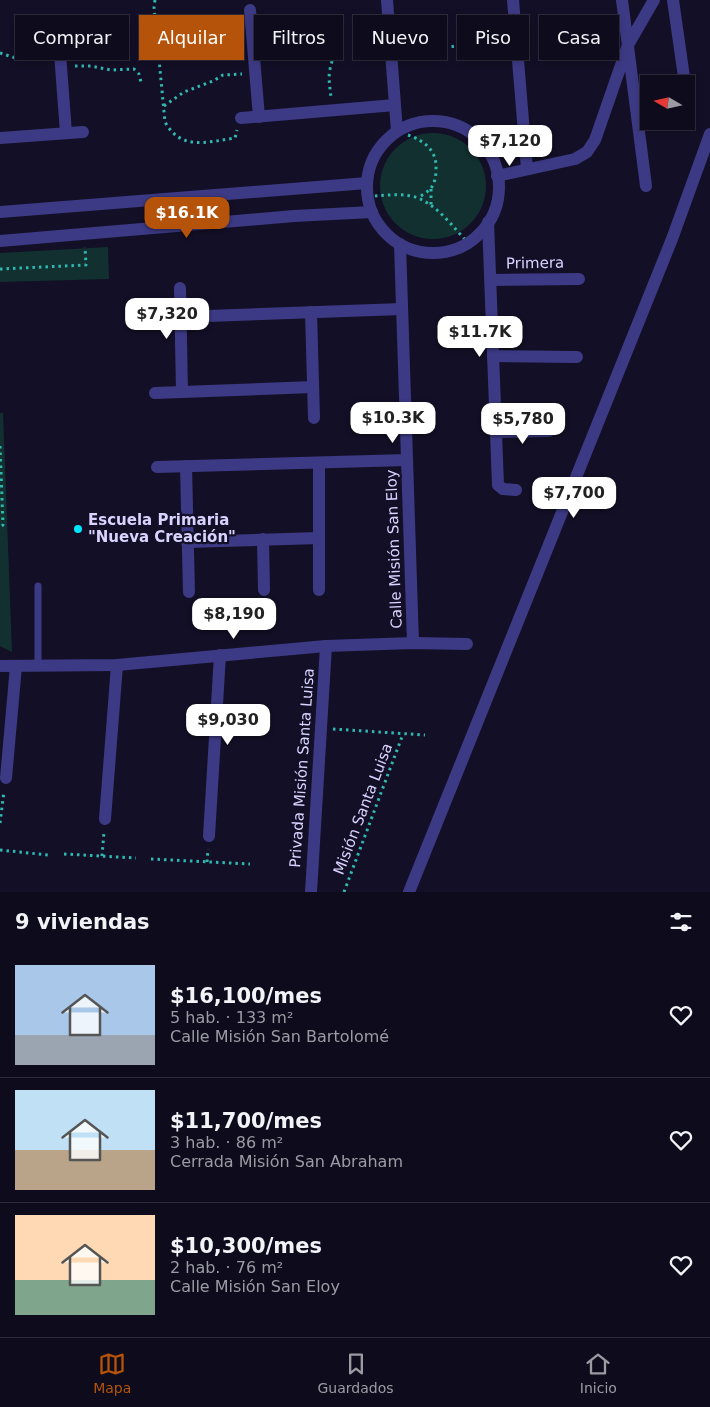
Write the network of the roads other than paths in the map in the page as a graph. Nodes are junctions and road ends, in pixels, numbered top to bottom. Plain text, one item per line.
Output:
1 (387, 0) edge
2 (512, 0) edge
3 (622, 0) edge
4 (654, 0) edge
5 (673, 0) edge
6 (250, 10) dead end
7 (628, 45) junction
8 (61, 60) edge
9 (683, 75) edge
10 (395, 105) junction
11 (259, 117) junction
12 (241, 118) road end
13 (397, 131) junction
14 (83, 132) dead end
15 (66, 133) junction
16 (710, 134) edge
17 (0, 138) edge
18 (527, 170) junction
19 (497, 176) junction
20 (646, 186) dead end
21 (367, 190) junction
22 (0, 212) edge
23 (372, 212) junction
24 (488, 222) junction
25 (0, 241) edge
26 (400, 244) junction
27 (580, 279) dead end
28 (491, 280) junction
29 (180, 288) dead end
30 (402, 309) junction
31 (311, 312) junction
32 (180, 317) junction
33 (493, 356) junction
34 (577, 357) dead end
35 (313, 388) junction
36 (182, 392) junction
37 (155, 393) dead end
38 (314, 418) dead end
39 (549, 431) dead end
40 (497, 432) junction
41 (407, 460) junction
42 (319, 463) junction
43 (186, 466) junction
44 (157, 467) dead end
45 (516, 490) dead end
46 (319, 538) junction
47 (264, 540) junction
48 (187, 542) junction
49 (38, 586) dead end
50 (264, 590) dead end
51 (319, 590) dead end
52 (189, 592) dead end
53 (413, 643) junction
54 (467, 644) dead end
55 (326, 646) junction
56 (220, 655) junction
57 (116, 665) junction
58 (0, 666) edge
59 (16, 666) junction
60 (38, 666) junction
61 (6, 778) road end
62 (105, 819) road end
63 (208, 836) dead end
64 (311, 892) edge
65 (409, 892) edge

1 - 10 street
2 - 18 street
3 - 7 street
4 - 7 street
5 - 9 street
6 - 11 street
7 - 18 street
7 - 20 street
8 - 15 street
10 - 11 street
10 - 13 street
11 - 12 street
13 - 19 street
13 - 21 street
14 - 15 street
15 - 17 street
16 - 65 street
18 - 19 street
19 - 24 street
21 - 22 street
21 - 23 street
23 - 25 street
23 - 26 street
24 - 26 street
24 - 28 street
26 - 30 street, Calle Misión San Eloy
27 - 28 street, Primera
28 - 33 street
29 - 32 street
30 - 31 street
30 - 41 street, Calle Misión San Eloy
31 - 32 street
31 - 35 street
32 - 36 street
33 - 34 street
33 - 40 street
35 - 36 street
35 - 38 street
36 - 37 street
39 - 40 street
40 - 45 street
41 - 42 street
41 - 53 street, Calle Misión San Eloy
42 - 43 street
42 - 46 street
43 - 44 street
43 - 48 street
46 - 47 street
46 - 51 street
47 - 48 street
47 - 50 street
48 - 52 street
49 - 60 lane
53 - 54 street
53 - 55 street
55 - 56 street
55 - 64 street, Privada Misión Santa Luisa
56 - 57 street
56 - 63 street
57 - 60 street
57 - 62 street
58 - 59 street
59 - 60 street
59 - 61 street

